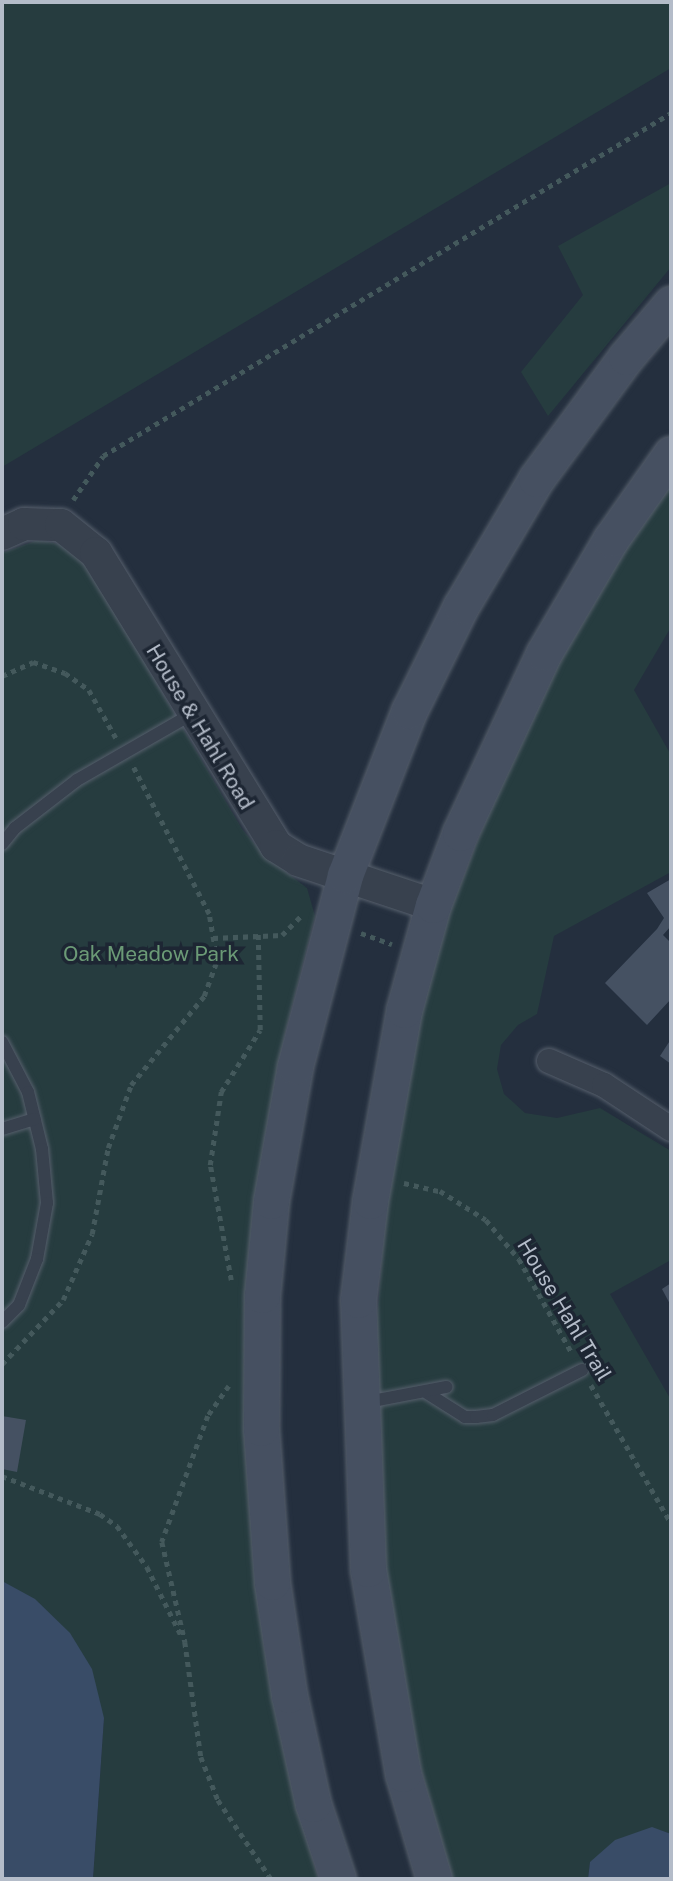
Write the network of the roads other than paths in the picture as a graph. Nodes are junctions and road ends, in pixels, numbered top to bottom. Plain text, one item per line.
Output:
1 (671, 304) edge
2 (671, 454) edge
3 (2, 534) edge
4 (191, 714) junction
5 (2, 844) edge
6 (345, 875) junction
7 (433, 905) junction
8 (2, 1042) edge
9 (549, 1061) dead end
10 (35, 1119) junction
11 (2, 1129) edge
12 (671, 1129) edge
13 (2, 1322) edge
14 (582, 1370) road end
15 (446, 1387) dead end
16 (426, 1393) junction
17 (359, 1404) junction
18 (338, 1879) edge
19 (434, 1879) edge

1 - 6 main road
2 - 7 main road
3 - 4 street, House & Hahl Road
4 - 5 lane
4 - 6 street, House & Hahl Road
6 - 7 street, House & Hahl Road
6 - 18 main road
7 - 17 main road
8 - 10 lane
9 - 12 street
10 - 11 lane
10 - 13 lane
14 - 16 lane
15 - 16 lane
16 - 17 lane
17 - 19 main road

